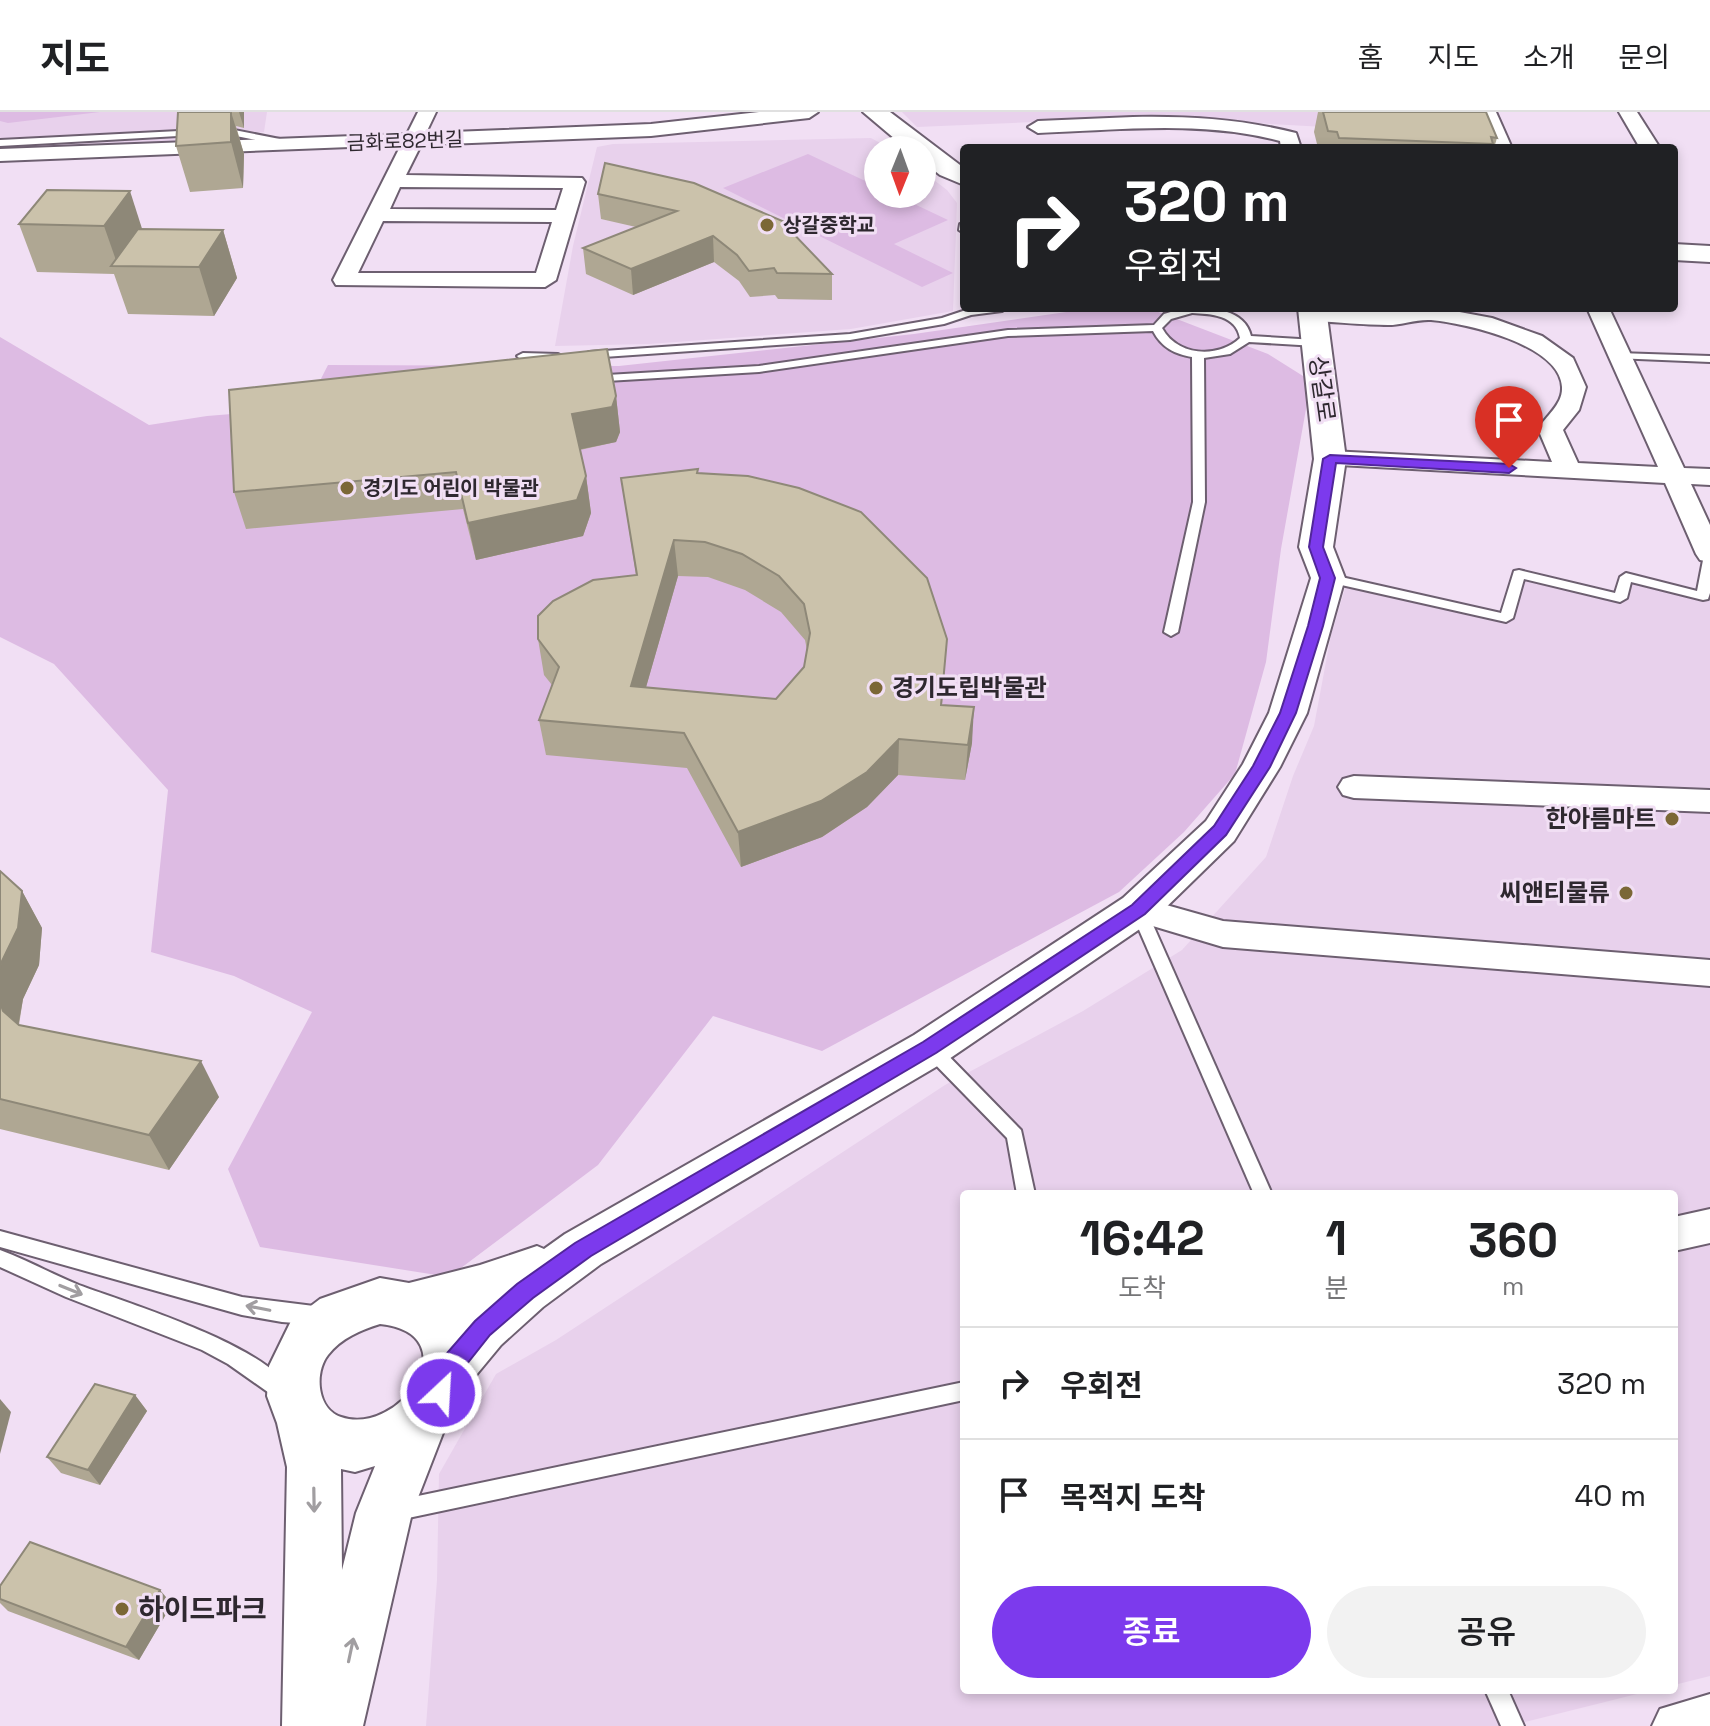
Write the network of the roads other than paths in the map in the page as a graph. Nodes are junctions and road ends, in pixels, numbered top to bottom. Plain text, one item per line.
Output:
1 (427, 112) edge
2 (809, 112) edge
3 (875, 112) edge
4 (1487, 112) edge
5 (1628, 112) edge
6 (413, 141) junction
7 (0, 143) edge
8 (1055, 144) edge
9 (1290, 144) edge
10 (1500, 144) edge
11 (1648, 144) edge
12 (296, 145) junction
13 (0, 155) edge
14 (960, 176) edge
15 (394, 181) junction
16 (377, 215) junction
17 (564, 216) junction
18 (1678, 252) edge
19 (1710, 254) edge
20 (964, 312) edge
21 (1179, 312) edge
22 (1210, 312) edge
23 (1600, 312) edge
24 (1452, 313) edge
25 (1314, 322) edge
26 (1157, 328) junction
27 (1246, 339) junction
28 (1198, 354) junction
29 (523, 356) edge
30 (1618, 356) junction
31 (1710, 359) edge
32 (576, 379) edge
33 (1330, 459) junction
34 (1569, 472) junction
35 (1674, 475) junction
36 (1710, 477) edge
37 (1710, 554) edge
38 (1328, 578) junction
39 (1171, 632) dead end
40 (1354, 787) dead end
41 (1710, 801) edge
42 (1138, 909) junction
43 (1710, 973) edge
44 (930, 1048) junction
45 (1025, 1190) edge
46 (1261, 1190) edge
47 (1710, 1226) edge
48 (1678, 1233) edge
49 (0, 1239) edge
50 (583, 1249) junction
51 (0, 1258) edge
52 (412, 1305) junction
53 (335, 1316) junction
54 (449, 1368) junction
55 (960, 1392) edge
56 (299, 1413) junction
57 (423, 1416) junction
58 (384, 1513) junction
59 (1498, 1694) edge
60 (1710, 1718) edge
61 (1513, 1725) edge
62 (312, 1726) edge
63 (333, 1726) edge
64 (1677, 1726) edge

1 - 6 street
2 - 6 street, 금화로82번길
3 - 14 street
4 - 10 street
5 - 11 street
6 - 12 street, 금화로82번길
6 - 15 street
7 - 12 lane
8 - 9 street
12 - 13 street, 금화로82번길
15 - 16 street
15 - 17 street
16 - 17 street
16 - 17 street
18 - 19 street
20 - 29 lane
21 - 26 lane
22 - 27 lane
23 - 30 street
24 - 25 street
24 - 34 street
25 - 27 lane
25 - 33 street, 상갈로
26 - 28 lane
26 - 32 lane
27 - 28 lane
28 - 39 lane
30 - 31 lane
30 - 35 street
33 - 34 street
33 - 38 street, 상갈로
34 - 35 street
35 - 36 street
35 - 37 street
37 - 38 lane
38 - 42 street
40 - 41 street
42 - 43 street
42 - 44 street
42 - 46 lane
44 - 45 lane
44 - 50 street
47 - 48 street
53 -> 49 lane
50 - 52 street
50 - 54 street
51 -> 56 lane
52 - 53 street
52 - 54 street
53 - 56 street
54 - 57 street
55 - 58 lane
56 - 57 street
56 -> 62 street
57 - 58 street
63 -> 58 street
59 - 61 lane
60 - 64 street

